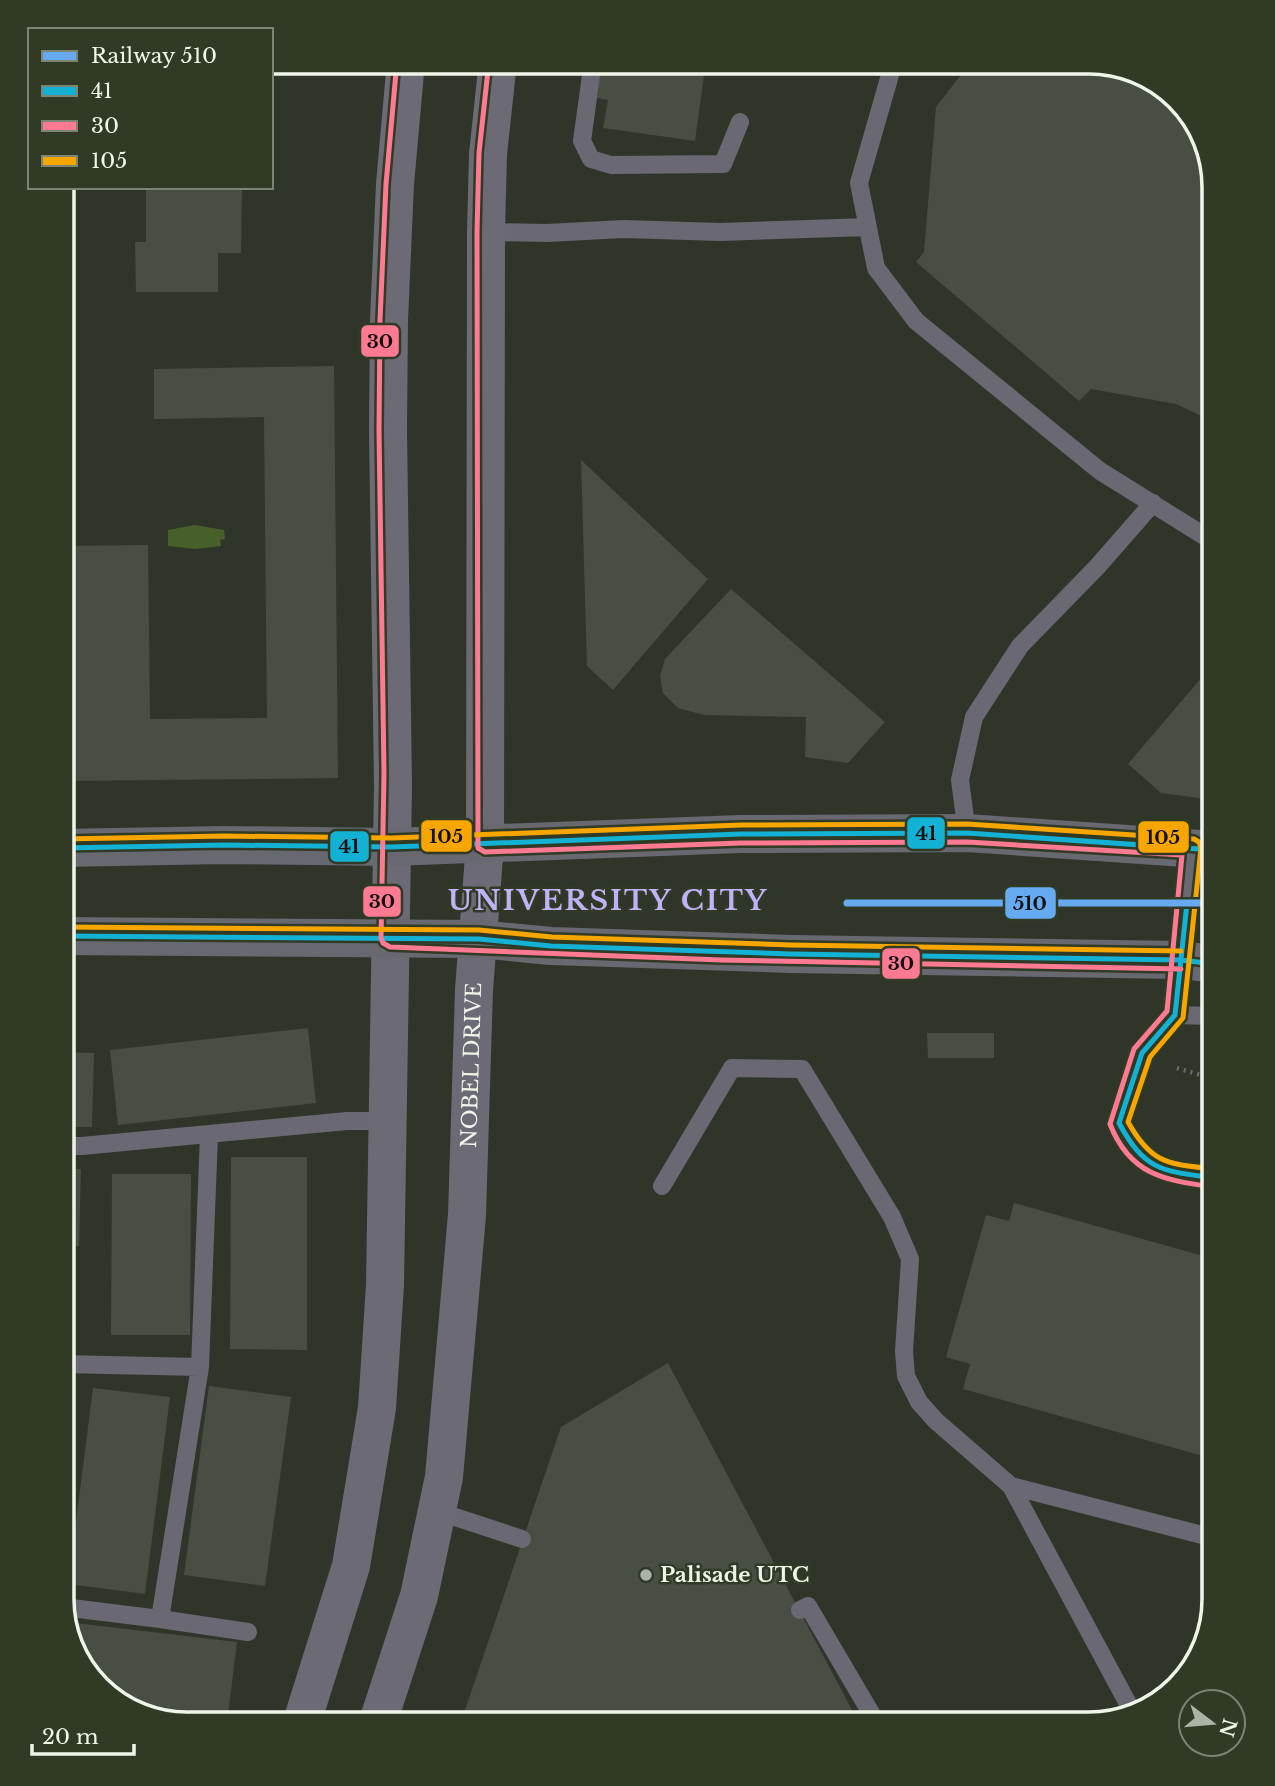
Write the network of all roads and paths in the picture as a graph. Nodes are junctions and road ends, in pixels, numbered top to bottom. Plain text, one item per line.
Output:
1 (405, 74) edge
2 (497, 74) edge
3 (591, 74) edge
4 (890, 74) edge
5 (740, 122) dead end
6 (868, 227) junction
7 (486, 232) junction
8 (1153, 503) junction
9 (1201, 534) edge
10 (967, 833) junction
11 (485, 843) junction
12 (392, 847) junction
13 (1201, 848) edge
14 (74, 849) edge
15 (1201, 894) edge
16 (74, 936) edge
17 (390, 938) junction
18 (480, 939) junction
19 (1198, 962) edge
20 (1175, 1015) junction
21 (1201, 1016) edge
22 (1177, 1069) dead end
23 (1201, 1075) edge
24 (388, 1121) junction
25 (209, 1135) junction
26 (74, 1145) edge
27 (1201, 1176) edge
28 (662, 1186) dead end
29 (74, 1364) edge
30 (200, 1367) junction
31 (1011, 1486) junction
32 (437, 1511) junction
33 (1201, 1535) edge
34 (522, 1539) dead end
35 (74, 1608) edge
36 (800, 1610) dead end
37 (160, 1619) junction
38 (248, 1632) dead end
39 (1129, 1705) edge
40 (305, 1712) edge
41 (381, 1712) edge
42 (870, 1712) edge

1 - 12 main road
2 - 7 main road, NOBEL DRIVE
3 - 5 lane
4 - 6 lane
6 - 7 lane
6 - 8 lane
7 - 11 main road, NOBEL DRIVE
8 - 9 lane
8 - 10 lane
10 - 11 main road
10 - 13 main road
11 - 12 main road
11 - 18 main road, NOBEL DRIVE
12 - 14 main road
12 - 17 main road
15 - 19 lane
16 - 17 main road
17 - 18 main road
17 - 24 main road
18 - 19 main road
18 - 32 main road, NOBEL DRIVE
19 - 20 lane
20 - 21 lane
20 - 27 lane
22 - 23 path
24 - 25 lane
24 - 40 main road
25 - 26 lane
25 - 30 lane
28 - 31 lane
29 - 30 lane
30 - 37 lane
31 - 33 lane
31 - 39 lane
32 - 34 lane
32 - 41 main road, NOBEL DRIVE
35 - 37 lane
36 - 42 lane
37 - 38 lane

